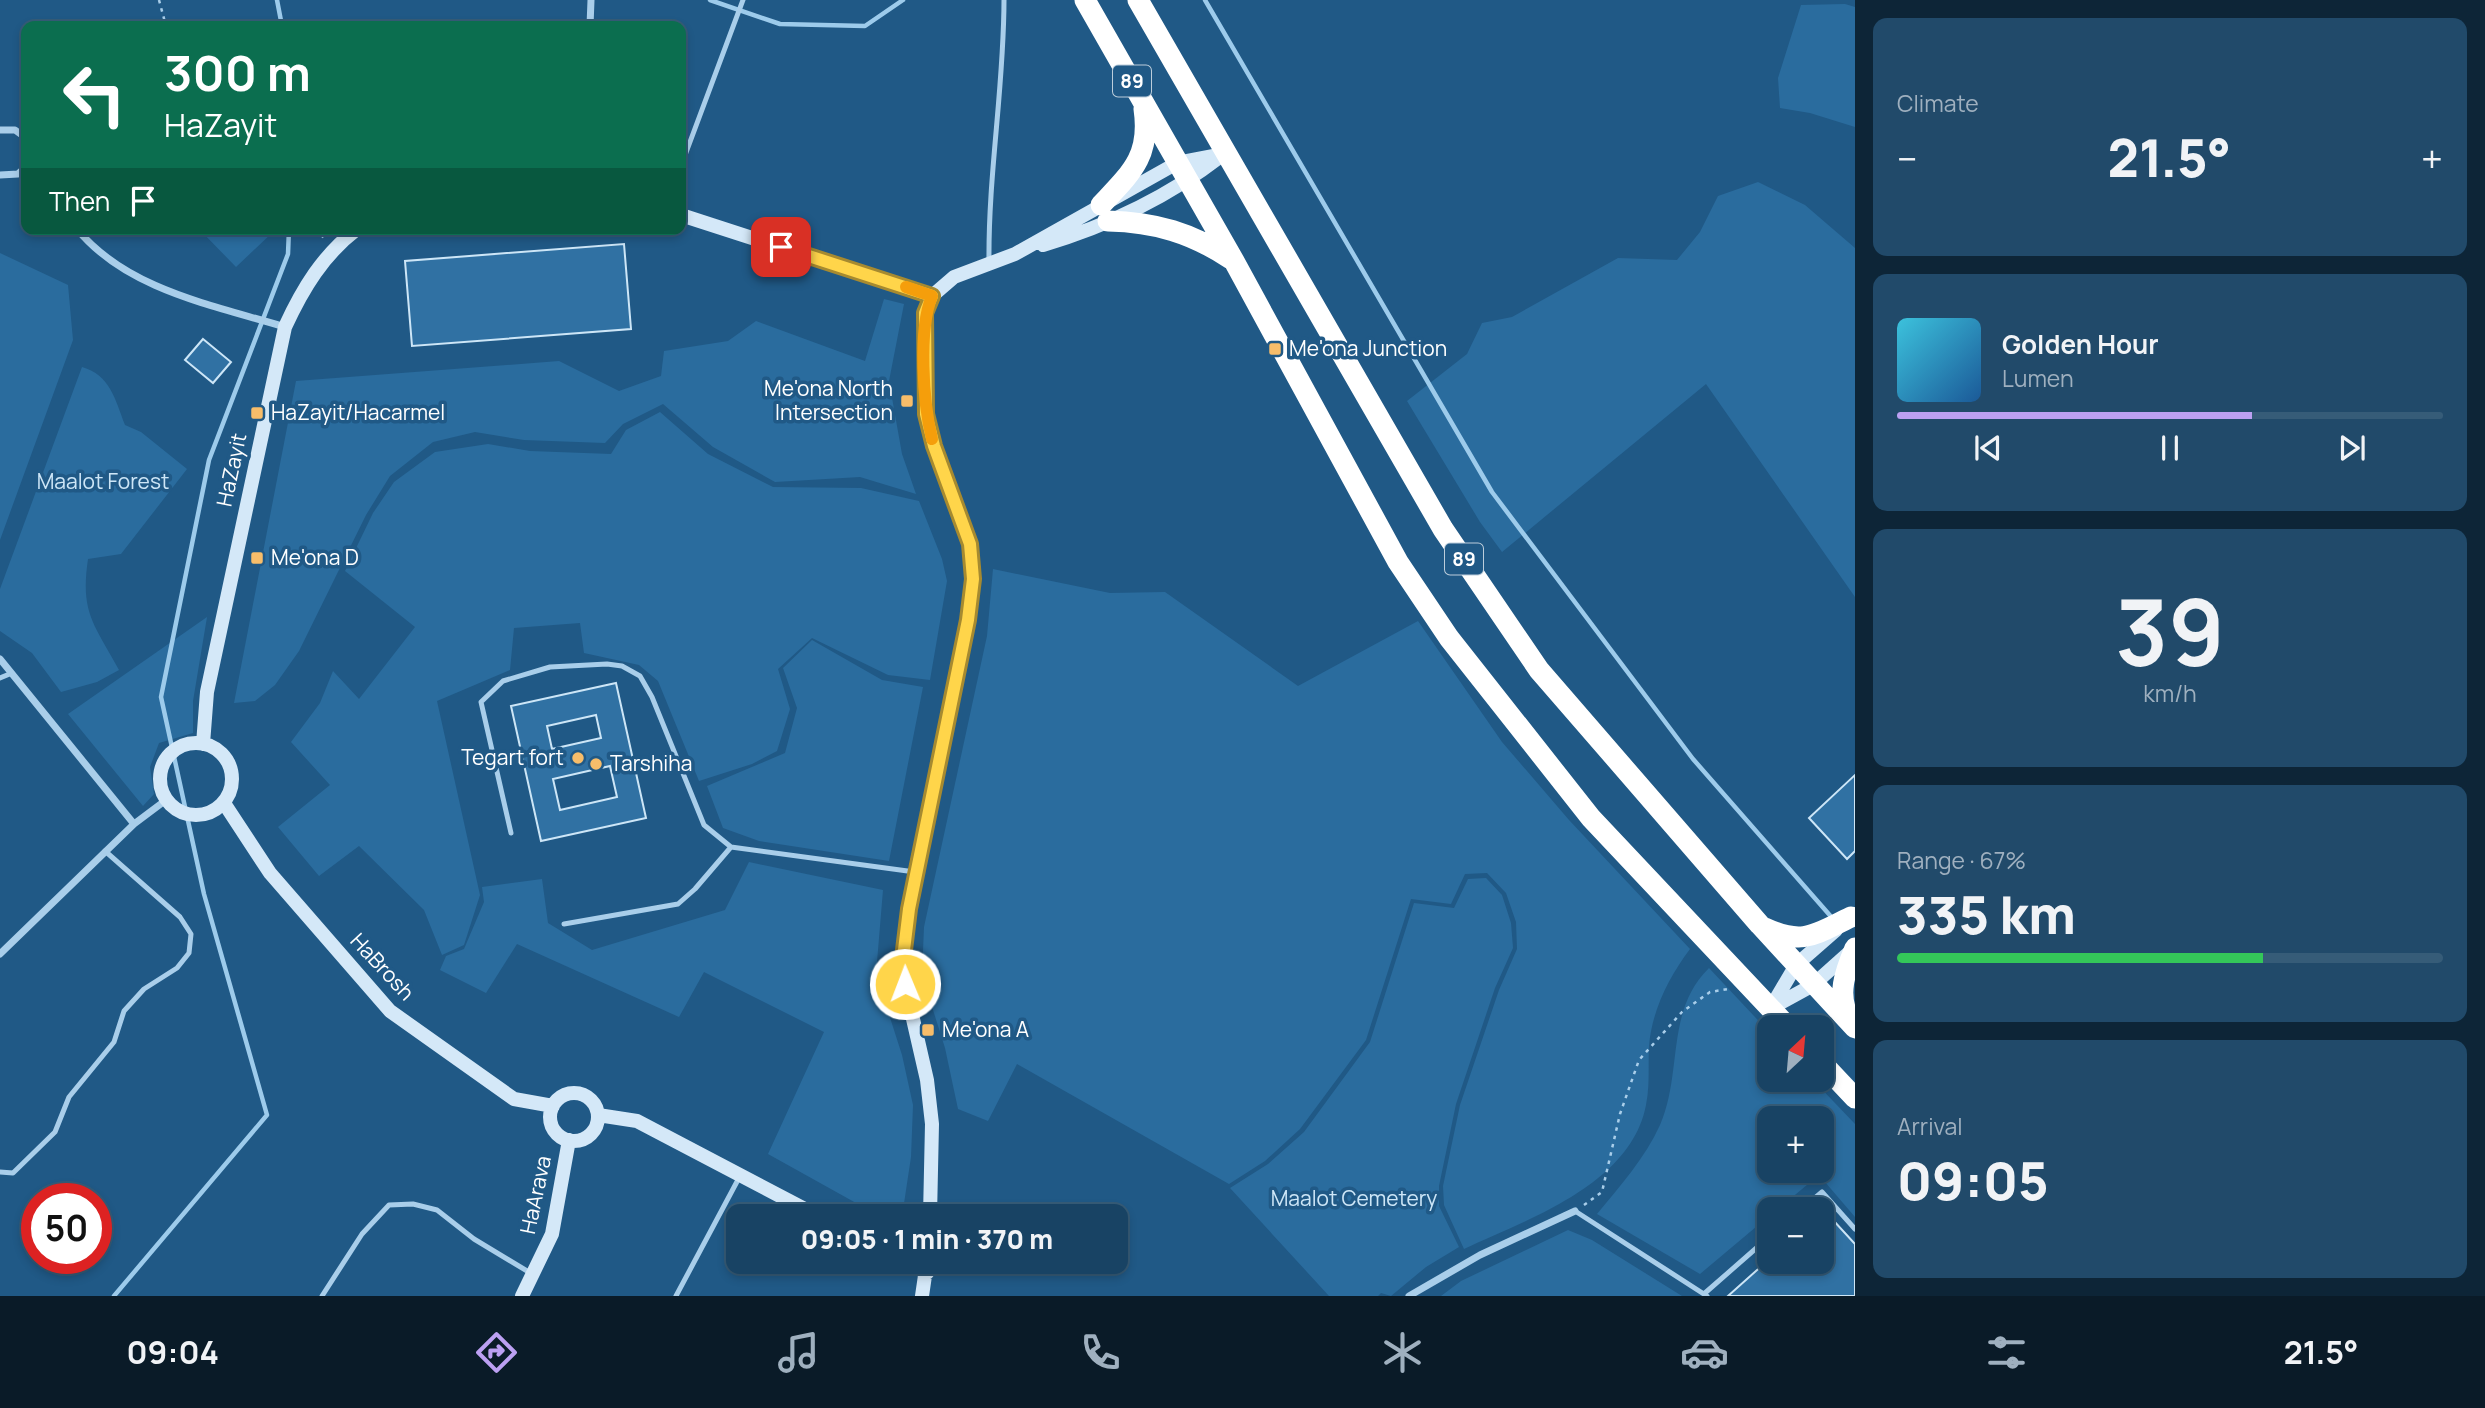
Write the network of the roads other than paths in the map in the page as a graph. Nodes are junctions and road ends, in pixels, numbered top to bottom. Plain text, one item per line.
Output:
1 (592, 0) edge
2 (743, 0) edge
3 (1003, 0) edge
4 (1085, 0) edge
5 (1138, 0) edge
6 (590, 21) edge
7 (1143, 100) junction
8 (1, 128) edge
9 (21, 134) edge
10 (686, 153) edge
11 (1224, 153) junction
12 (21, 170) edge
13 (1183, 172) junction
14 (0, 175) edge
15 (1105, 213) junction
16 (686, 217) edge
17 (82, 235) edge
18 (349, 235) edge
19 (1234, 261) junction
20 (989, 266) junction
21 (932, 296) junction
22 (285, 327) junction
23 (0, 659) edge
24 (12, 673) junction
25 (0, 678) edge
26 (203, 744) junction
27 (166, 800) junction
28 (224, 803) junction
29 (134, 824) junction
30 (511, 833) dead end
31 (731, 847) junction
32 (105, 851) junction
33 (915, 873) junction
34 (1853, 916) edge
35 (564, 925) dead end
36 (1760, 925) junction
37 (1855, 948) edge
38 (0, 954) edge
39 (1796, 965) junction
40 (1814, 985) junction
41 (1770, 1009) junction
42 (1776, 1015) edge
43 (1855, 1027) edge
44 (1834, 1076) edge
45 (1855, 1098) edge
46 (552, 1106) junction
47 (598, 1115) junction
48 (569, 1140) junction
49 (0, 1172) edge
50 (740, 1176) junction
51 (795, 1204) edge
52 (930, 1204) edge
53 (1834, 1205) edge
54 (1575, 1212) joint
55 (1855, 1229) edge
56 (1757, 1248) edge
57 (926, 1274) edge
58 (535, 1275) junction
59 (1706, 1294) edge
60 (322, 1296) edge
61 (522, 1296) edge
62 (676, 1296) edge
63 (922, 1296) edge
64 (1409, 1296) edge

1 - 6 street
2 - 10 lane
3 - 20 lane
4 - 7 highway, 89
5 - 11 highway, 89
7 - 13 highway, 89
7 - 15 highway
8 - 9 street
11 - 13 main road
11 - 13 main road
11 - 36 highway, 89
12 - 14 street
13 - 15 main road
13 - 15 main road
13 - 19 highway, 89
15 - 19 highway
15 - 20 main road
16 - 21 main road
17 - 22 street
18 - 22 main road, HaZayit
19 - 41 highway, 89
20 - 21 main road
21 - 33 main road
22 - 26 main road, HaZayit
23 - 24 street
24 - 25 lane
24 - 29 street
26 - 27 main road
26 - 28 main road
27 - 28 main road
27 - 29 street
28 - 46 main road, HaBrosh
29 - 32 street
30 - 31 lane
31 - 33 lane
31 - 35 lane
32 - 38 street
32 - 49 lane
33 - 52 main road
34 - 36 highway
34 - 39 main road
36 - 39 highway, 89
37 - 40 main road
37 - 43 highway
39 - 40 highway, 89
39 - 41 main road
40 - 41 main road
40 - 43 highway, 89
41 - 42 highway, 89
44 - 45 highway
46 - 47 main road
46 - 48 main road
47 - 48 main road
47 - 50 main road
48 - 58 main road, HaArava
50 - 51 main road
50 - 62 lane
53 - 55 lane
54 - 59 lane
54 - 64 street
56 - 59 lane
57 - 63 main road
58 - 60 lane
58 - 61 main road, HaArava

